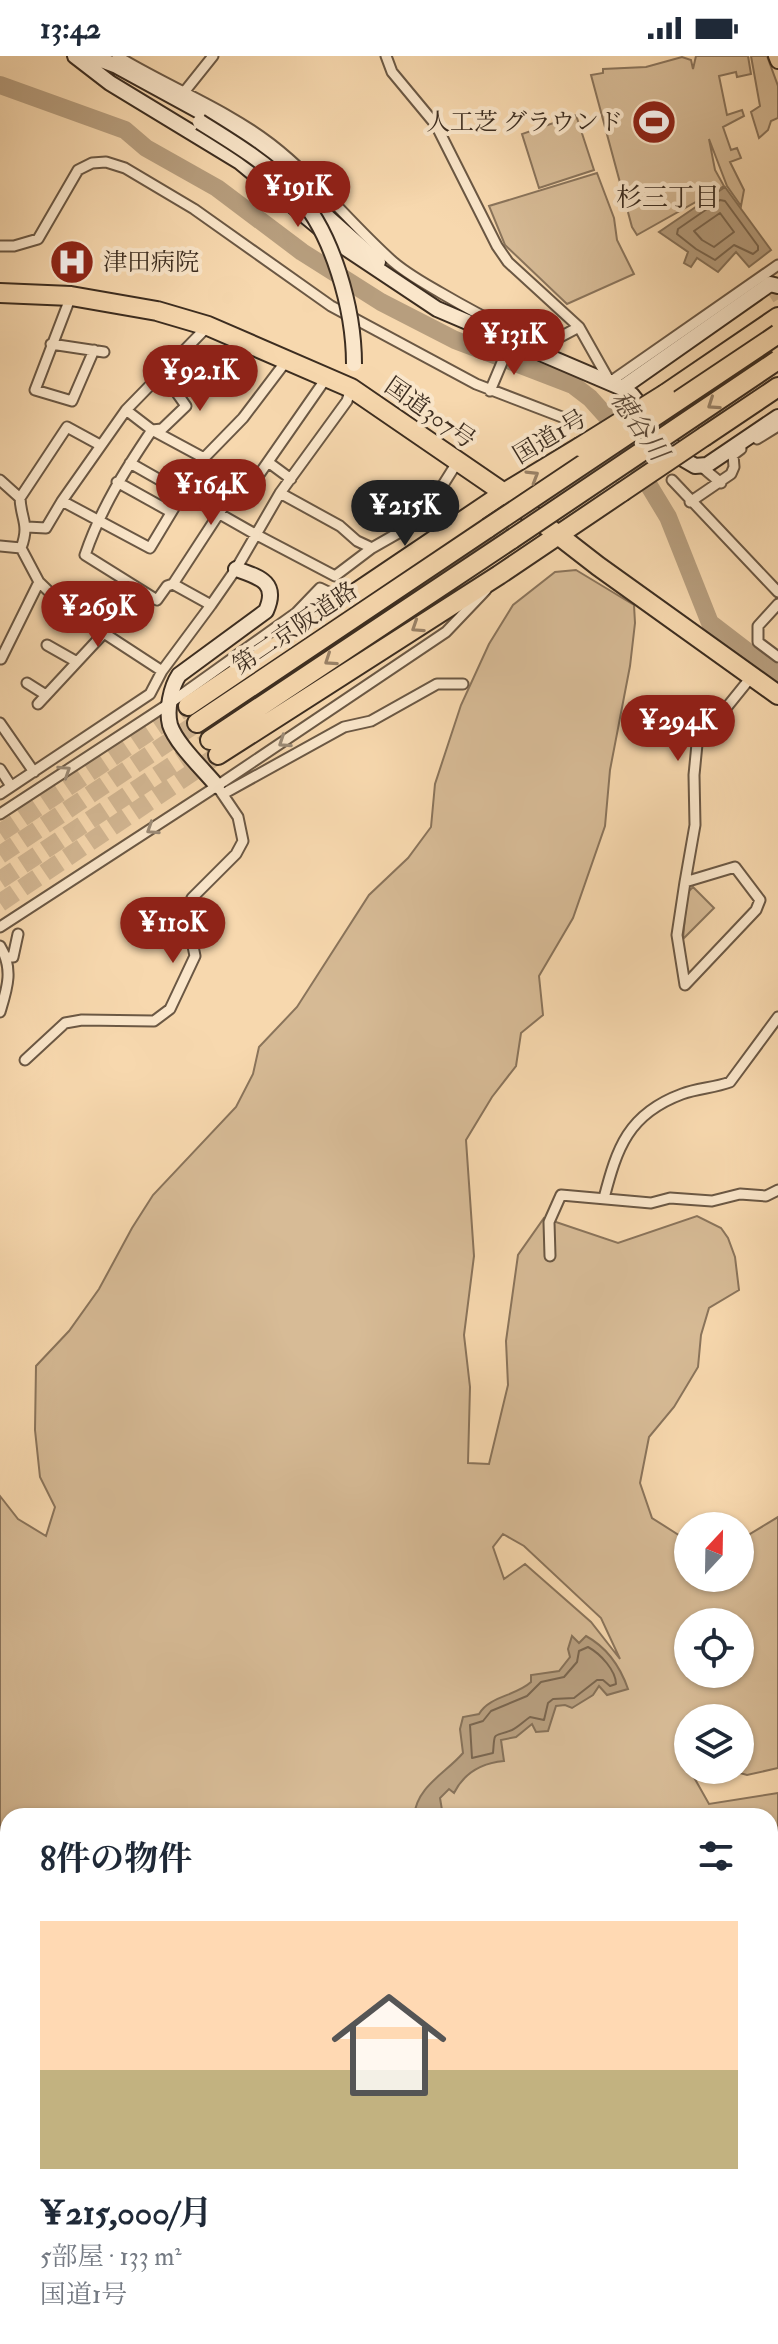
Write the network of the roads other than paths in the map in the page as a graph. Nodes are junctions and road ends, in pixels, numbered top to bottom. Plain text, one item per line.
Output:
1 (75, 56) edge
2 (81, 56) edge
3 (91, 56) edge
4 (117, 56) edge
5 (213, 56) edge
6 (386, 56) edge
7 (185, 91) junction
8 (0, 246) edge
9 (778, 265) edge
10 (778, 286) edge
11 (0, 293) edge
12 (71, 296) junction
13 (778, 317) edge
14 (208, 326) junction
15 (475, 326) junction
16 (579, 327) junction
17 (778, 334) edge
18 (51, 344) junction
19 (509, 346) junction
20 (287, 360) junction
21 (778, 360) edge
22 (162, 372) junction
23 (327, 377) junction
24 (616, 385) junction
25 (778, 387) edge
26 (351, 388) junction
27 (490, 391) junction
28 (126, 410) junction
29 (778, 417) edge
30 (567, 419) dead end
31 (778, 426) edge
32 (152, 430) junction
33 (100, 445) junction
34 (204, 458) junction
35 (458, 461) junction
36 (268, 462) junction
37 (130, 463) junction
38 (702, 467) junction
39 (256, 479) dead end
40 (291, 479) junction
41 (0, 480) edge
42 (672, 480) dead end
43 (117, 482) junction
44 (721, 483) junction
45 (235, 489) dead end
46 (182, 493) junction
47 (280, 493) junction
48 (504, 493) junction
49 (20, 498) junction
50 (62, 501) junction
51 (690, 502) junction
52 (171, 512) junction
53 (219, 512) junction
54 (96, 521) junction
55 (27, 527) junction
56 (255, 534) junction
57 (558, 535) junction
58 (0, 546) edge
59 (21, 548) junction
60 (372, 548) junction
61 (236, 569) junction
62 (499, 575) junction
63 (39, 582) junction
64 (173, 584) junction
65 (778, 592) edge
66 (778, 604) edge
67 (211, 605) junction
68 (104, 633) junction
69 (47, 645) dead end
70 (778, 657) edge
71 (1, 659) edge
72 (77, 662) junction
73 (162, 671) junction
74 (752, 676) junction
75 (27, 683) dead end
76 (463, 684) dead end
77 (46, 695) junction
78 (778, 695) edge
79 (38, 704) dead end
80 (185, 711) junction
81 (0, 723) edge
82 (0, 769) edge
83 (34, 772) junction
84 (11, 786) junction
85 (220, 790) junction
86 (0, 794) edge
87 (0, 814) edge
88 (685, 882) junction
89 (0, 927) edge
90 (18, 934) dead end
91 (0, 946) edge
92 (7, 957) junction
93 (0, 1012) edge
94 (778, 1017) edge
95 (25, 1060) dead end
96 (778, 1190) edge
97 (604, 1198) junction
98 (550, 1256) dead end

1 - 15 street
2 - 26 street, bridge
3 - 15 street
4 - 7 street
5 - 7 street
6 - 16 street
7 - 16 street
8 - 27 street
9 - 24 street
10 - 24 street
11 - 12 highway, 国道307号
12 - 14 highway, 国道307号
12 - 18 street
48 -> 13 highway, 国道1号, bridge
14 - 20 highway, 国道307号
14 - 22 street
15 - 19 street
16 - 24 street
17 - 80 highway, 第二京阪道路, bridge
18 - 18 street
19 - 24 street
19 - 27 street
20 - 23 highway, 国道307号
20 - 34 street
21 - 62 highway, 第二京阪道路, bridge
22 - 28 street
22 - 32 street
23 - 26 highway, 国道307号
23 - 36 street
24 - 38 street
25 - 57 highway, bridge
26 - 35 highway, 国道307号
26 - 40 street
27 - 30 street
28 - 32 street
28 - 33 street
29 - 38 street
31 - 44 street
32 - 34 street
32 - 37 street
33 - 49 street
33 - 50 street
34 - 46 street
35 - 48 highway, 国道307号
35 - 60 street
36 - 39 street
36 - 40 street
37 - 43 street
37 - 46 street
38 - 44 street
40 - 47 street
41 - 49 street
42 - 51 street
43 - 52 street
43 - 54 street
44 - 51 street
45 - 53 street
46 - 52 street
46 - 53 street
47 - 56 street
47 - 60 street
48 - 57 highway, 国道307号
48 - 80 highway, 国道1号
49 - 55 street
50 - 54 street
50 - 55 street
51 - 65 street
52 - 54 street
53 - 56 street
53 - 64 street
54 - 64 street
55 - 59 street
56 - 60 street
56 - 61 street
57 - 62 highway
57 - 74 highway, 国道307号
58 - 59 street
59 - 63 street
61 - 67 street
61 - 80 street
62 -> 85 street
63 - 68 street
63 - 71 street
64 - 67 street
66 - 70 street
67 - 73 street
68 - 72 street
68 - 73 street
69 - 72 street
72 - 77 street
73 - 83 street
74 - 78 highway, 国道307号
74 - 88 street
75 - 77 street
76 - 85 street
77 - 79 street
80 - 85 street
87 -> 80 street
81 - 83 street
82 - 84 street
83 - 84 street
84 - 86 street
85 -> 89 street
85 - 95 street
88 - 88 street
90 - 92 street
91 - 92 street
92 - 93 street
94 - 97 street
96 - 97 street
97 - 98 street

